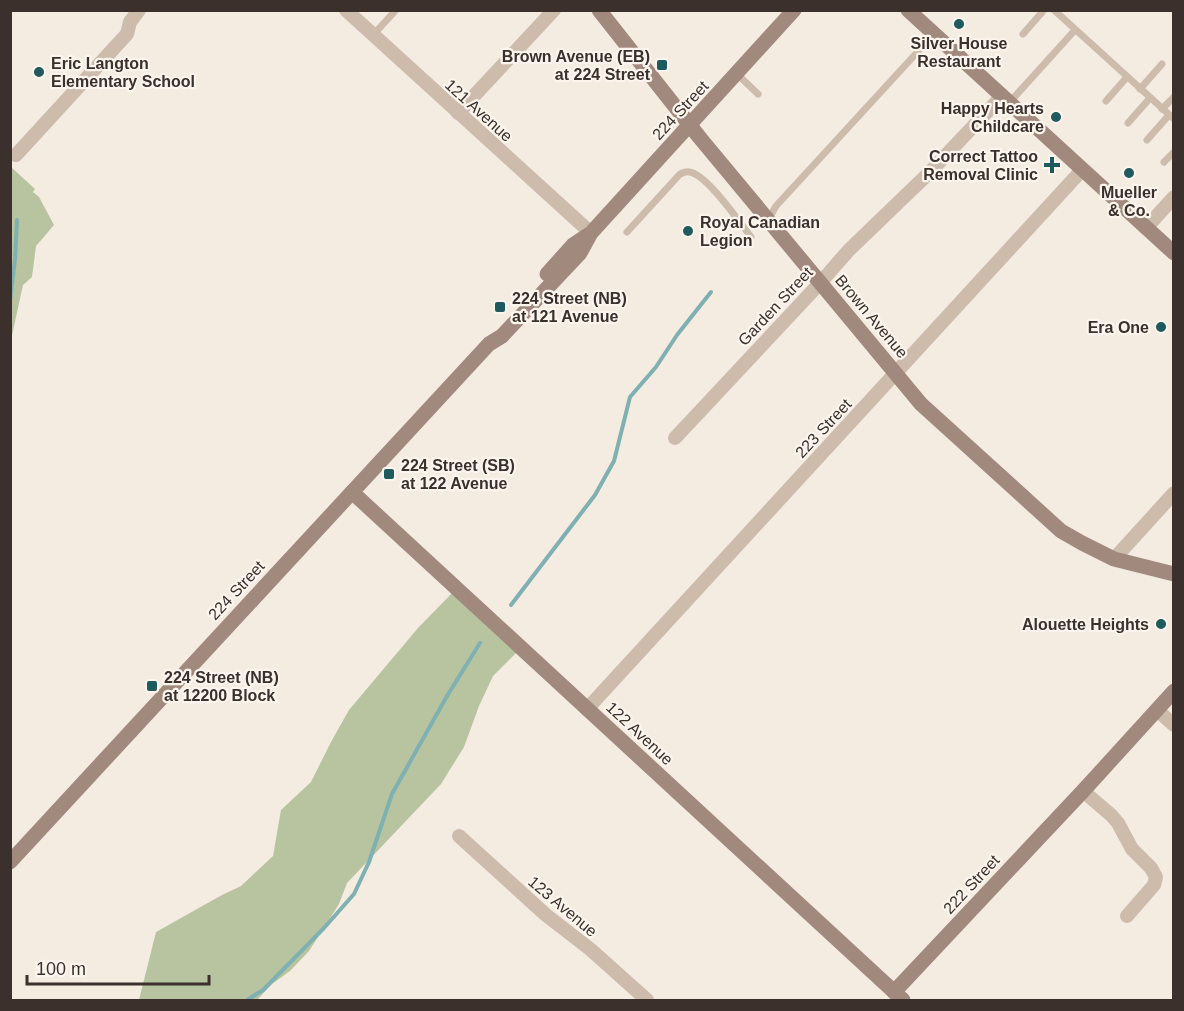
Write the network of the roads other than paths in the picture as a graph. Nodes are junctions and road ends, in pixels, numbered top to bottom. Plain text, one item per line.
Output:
1 (139, 10) edge
2 (346, 10) edge
3 (396, 10) edge
4 (554, 10) edge
5 (599, 10) edge
6 (794, 10) edge
7 (908, 10) edge
8 (1044, 10) edge
9 (1054, 10) edge
10 (1075, 30) junction
11 (934, 34) junction
12 (1023, 34) dead end
13 (373, 35) junction
14 (1162, 64) dead end
15 (737, 74) junction
16 (1127, 77) junction
17 (1140, 89) junction
18 (758, 94) dead end
19 (1173, 97) edge
20 (1150, 98) junction
21 (1006, 99) junction
22 (1106, 101) dead end
23 (1162, 109) junction
24 (458, 114) junction
25 (1171, 117) edge
26 (1128, 123) dead end
27 (690, 126) junction
28 (1147, 140) dead end
29 (1173, 152) edge
30 (16, 155) dead end
31 (1164, 162) dead end
32 (1082, 170) junction
33 (1173, 197) edge
34 (768, 220) junction
35 (1146, 228) junction
36 (627, 232) dead end
37 (591, 233) junction
38 (751, 237) dead end
39 (1173, 253) edge
40 (821, 282) junction
41 (896, 373) junction
42 (675, 438) dead end
43 (352, 492) junction
44 (1173, 493) edge
45 (1114, 560) junction
46 (1173, 574) edge
47 (1173, 691) edge
48 (587, 709) junction
49 (1157, 710) junction
50 (1173, 725) edge
51 (1083, 791) junction
52 (459, 836) dead end
53 (10, 862) edge
54 (1127, 916) dead end
55 (894, 998) edge
56 (647, 1000) edge

1 - 30 street
2 - 13 street, 121 Avenue
3 - 13 lane
4 - 24 street
5 - 27 street, Brown Avenue
6 - 15 street, 224 Street
7 - 11 street
8 - 12 lane
9 - 10 lane
10 - 16 lane
10 - 21 lane
11 - 21 street
11 - 34 lane
13 - 24 street, 121 Avenue
14 - 17 lane
15 - 18 lane
15 - 27 street, 224 Street
16 - 17 lane
16 - 22 lane
17 - 20 lane
19 - 23 lane
20 - 23 lane
20 - 26 lane
21 - 32 street
21 - 40 street, Garden Street
23 - 25 lane
24 - 37 street, 121 Avenue
25 - 28 lane
27 - 34 street, Brown Avenue
27 - 37 street, 224 Street
29 - 31 lane
32 - 35 street
32 - 41 street, 223 Street
33 - 35 street
34 - 40 street, Brown Avenue
35 - 39 street
36 - 38 lane
37 - 43 street, 224 Street
40 - 41 street, Brown Avenue
40 - 42 street, Garden Street
41 - 45 street, Brown Avenue
41 - 48 street, 223 Street
43 - 48 street, 122 Avenue
43 - 53 street, 224 Street
44 - 45 street
45 - 46 street, Brown Avenue
47 - 49 street, 222 Street
48 - 55 street, 122 Avenue
49 - 50 street
49 - 51 street, 222 Street
51 - 54 street
51 - 55 street, 222 Street
52 - 56 street, 123 Avenue

